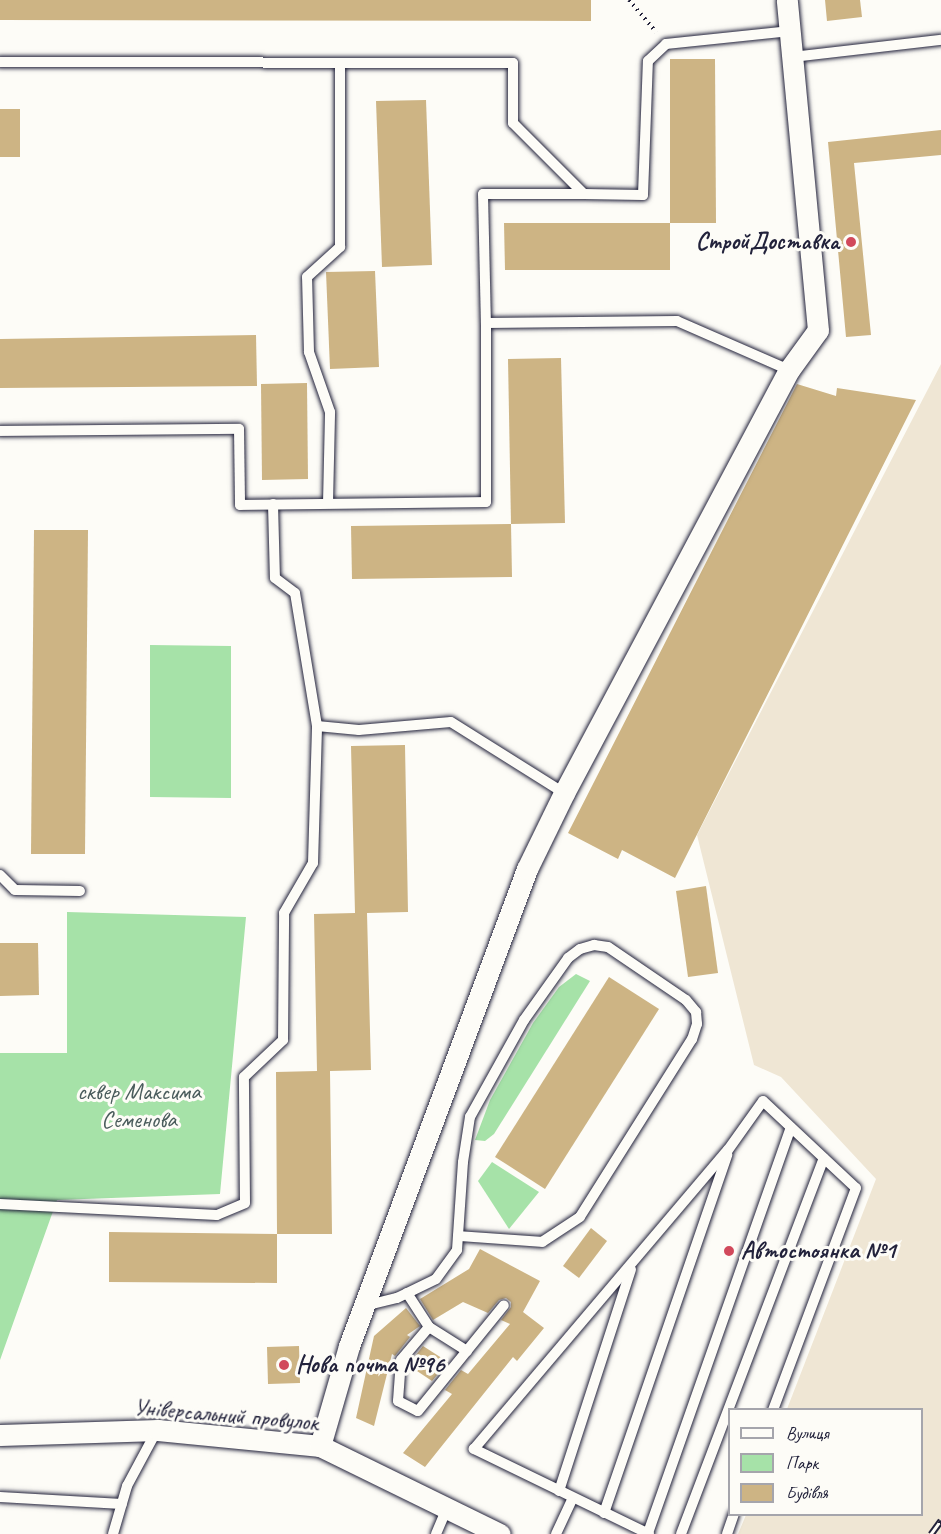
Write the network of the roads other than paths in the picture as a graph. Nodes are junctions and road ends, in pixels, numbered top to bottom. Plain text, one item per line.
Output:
1 (787, 0) edge
2 (790, 32) junction
3 (941, 40) edge
4 (792, 57) junction
5 (0, 62) edge
6 (340, 64) junction
7 (584, 194) junction
8 (486, 323) junction
9 (789, 370) junction
10 (0, 431) edge
11 (328, 503) junction
12 (273, 504) junction
13 (317, 726) junction
14 (564, 794) junction
15 (0, 875) edge
16 (80, 891) dead end
17 (791, 1128) junction
18 (728, 1150) junction
19 (824, 1158) junction
20 (0, 1204) edge
21 (458, 1236) junction
22 (633, 1263) junction
23 (407, 1293) junction
24 (504, 1305) dead end
25 (363, 1306) junction
26 (429, 1327) junction
27 (467, 1351) junction
28 (729, 1408) edge
29 (774, 1408) edge
30 (728, 1410) edge
31 (158, 1430) junction
32 (0, 1436) edge
33 (320, 1446) junction
34 (559, 1491) junction
35 (0, 1497) edge
36 (573, 1498) junction
37 (122, 1503) junction
38 (447, 1508) junction
39 (604, 1513) junction
40 (734, 1516) edge
41 (113, 1534) edge
42 (436, 1534) edge
43 (500, 1534) edge
44 (556, 1534) edge
45 (648, 1534) edge
46 (681, 1534) edge
47 (727, 1534) edge

1 - 2 street
2 - 4 street
2 - 7 lane
3 - 4 lane
4 - 9 street
5 - 6 lane
6 - 7 lane
6 - 11 lane
7 - 8 lane
8 - 9 lane
8 - 11 lane
9 - 14 street
10 - 12 lane
11 - 12 lane
12 - 13 lane
13 - 14 lane
13 - 20 lane
14 - 25 street
15 - 16 lane
17 - 18 lane
17 - 19 lane
17 - 45 lane
18 - 22 lane
18 - 39 lane
19 - 28 lane
19 - 29 lane
21 - 21 lane
21 - 23 lane
22 - 34 lane
22 - 34 lane
23 - 25 lane
23 - 26 lane
24 - 27 lane
25 - 33 street
26 - 27 lane
26 - 27 lane
30 - 46 lane
31 - 32 street, Універсальний провулок
31 - 33 street, Універсальний провулок
31 - 37 lane
33 - 38 street, Універсальний провулок
34 - 36 lane
35 - 37 lane
36 - 39 lane
36 - 44 lane
37 - 41 lane
38 - 42 lane
38 - 43 street, Універсальний провулок
39 - 45 lane
40 - 47 lane

